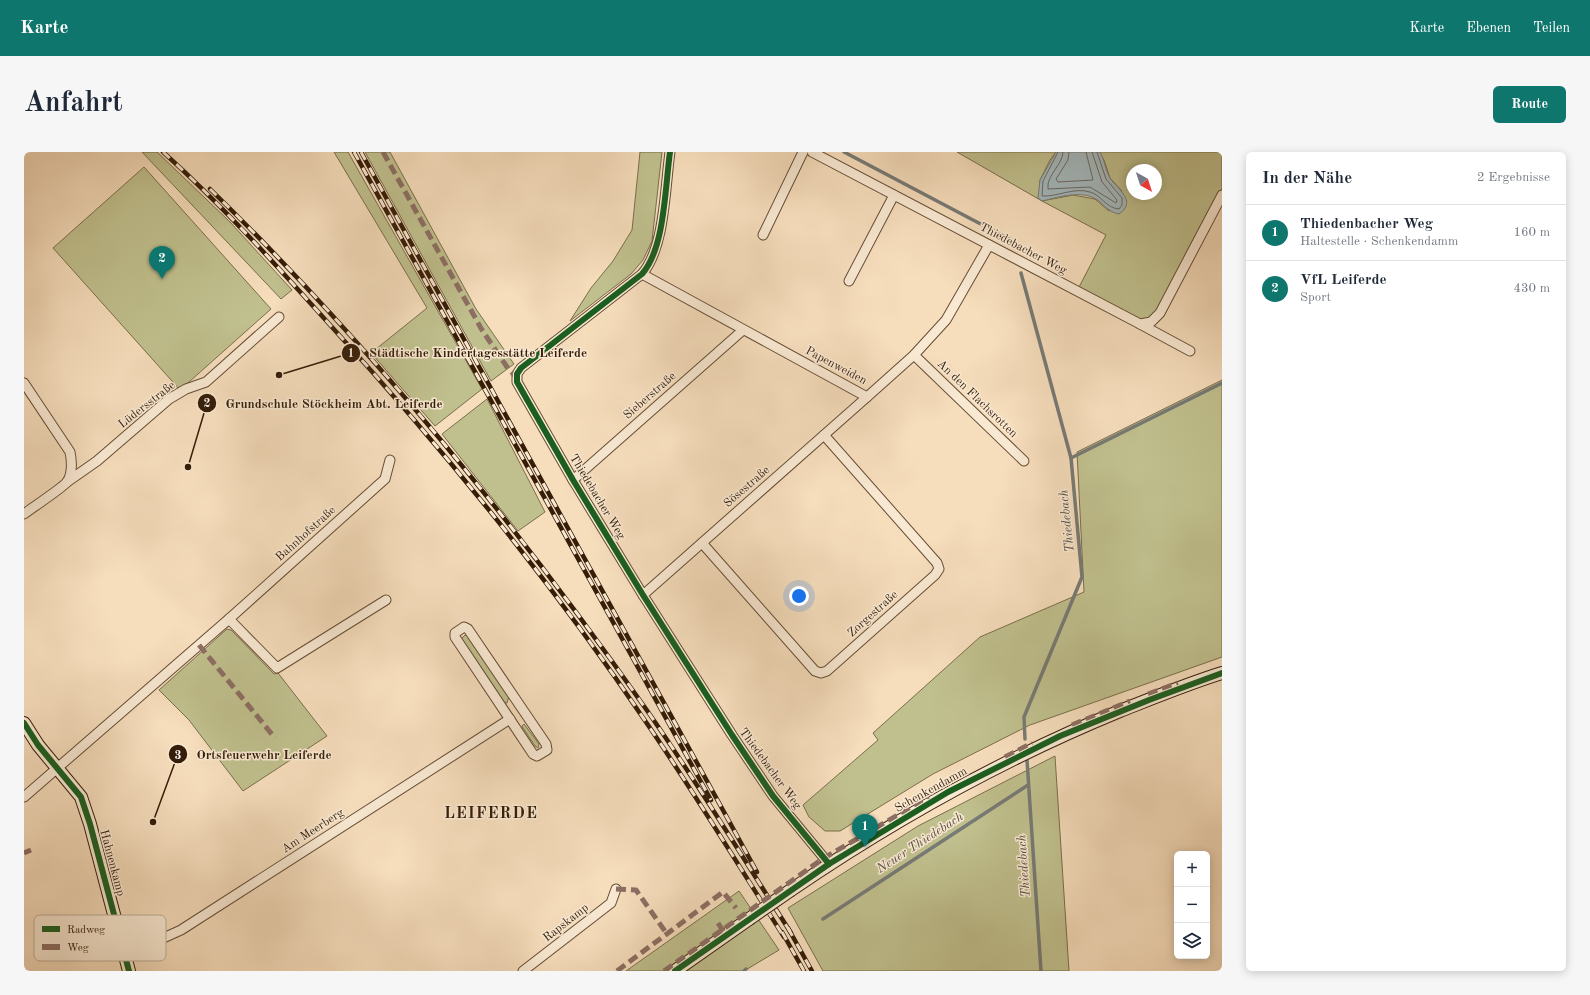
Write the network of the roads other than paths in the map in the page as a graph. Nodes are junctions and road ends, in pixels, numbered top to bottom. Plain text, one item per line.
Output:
1 (670, 152) edge
2 (803, 152) edge
3 (812, 152) edge
4 (894, 195) junction
5 (1222, 195) edge
6 (764, 235) dead end
7 (990, 245) junction
8 (642, 274) junction
9 (849, 281) dead end
10 (279, 316) dead end
11 (1140, 324) junction
12 (743, 330) junction
13 (1190, 350) dead end
14 (914, 355) junction
15 (24, 383) edge
16 (868, 397) junction
17 (824, 435) junction
18 (390, 460) dead end
19 (1024, 461) dead end
20 (573, 480) junction
21 (66, 482) junction
22 (24, 514) edge
23 (702, 543) junction
24 (643, 595) junction
25 (386, 600) dead end
26 (229, 619) junction
27 (1222, 673) edge
28 (510, 719) junction
29 (24, 723) edge
30 (57, 769) junction
31 (24, 797) edge
32 (829, 864) junction
33 (616, 889) dead end
34 (114, 915) edge
35 (166, 937) edge
36 (126, 961) edge
37 (129, 971) edge
38 (523, 971) edge
39 (675, 971) edge

1 - 8 street, Thiedebacher Weg
2 - 6 street
3 - 4 street, Thiedebacher Weg
4 - 7 street, Thiedebacher Weg
4 - 9 street
5 - 11 street
7 - 11 street, Thiedebacher Weg
7 - 14 street, Papenweiden
8 - 12 street, Papenweiden
8 - 20 street, Thiedebacher Weg
10 - 21 street, Lüdersstraße
11 - 13 street, Thiedebacher Weg
12 - 16 street, Papenweiden
12 - 20 street, Sieberstraße
14 - 16 street, Papenweiden
14 - 19 street, An den Flachsrotten
15 - 21 street
16 - 17 street, Sösestraße
17 - 23 street, Sösestraße
17 - 23 street, Zorgestraße
18 - 26 street, Bahnhofstraße
20 - 24 street, Thiedebacher Weg
21 - 22 street, Lüdersstraße
23 - 24 street, Sösestraße
24 - 32 street, Thiedebacher Weg
25 - 26 street
26 - 30 street, Bahnhofstraße
27 - 32 street, Schenkendamm
28 - 28 street
28 - 35 street, Am Meerberg
29 - 30 street, Hahnenkamp
30 - 31 street, Bahnhofstraße
30 - 34 street, Hahnenkamp
32 - 39 street, Schenkendamm, bridge
33 - 38 street, Rapskamp
36 - 37 street, Hahnenkamp

